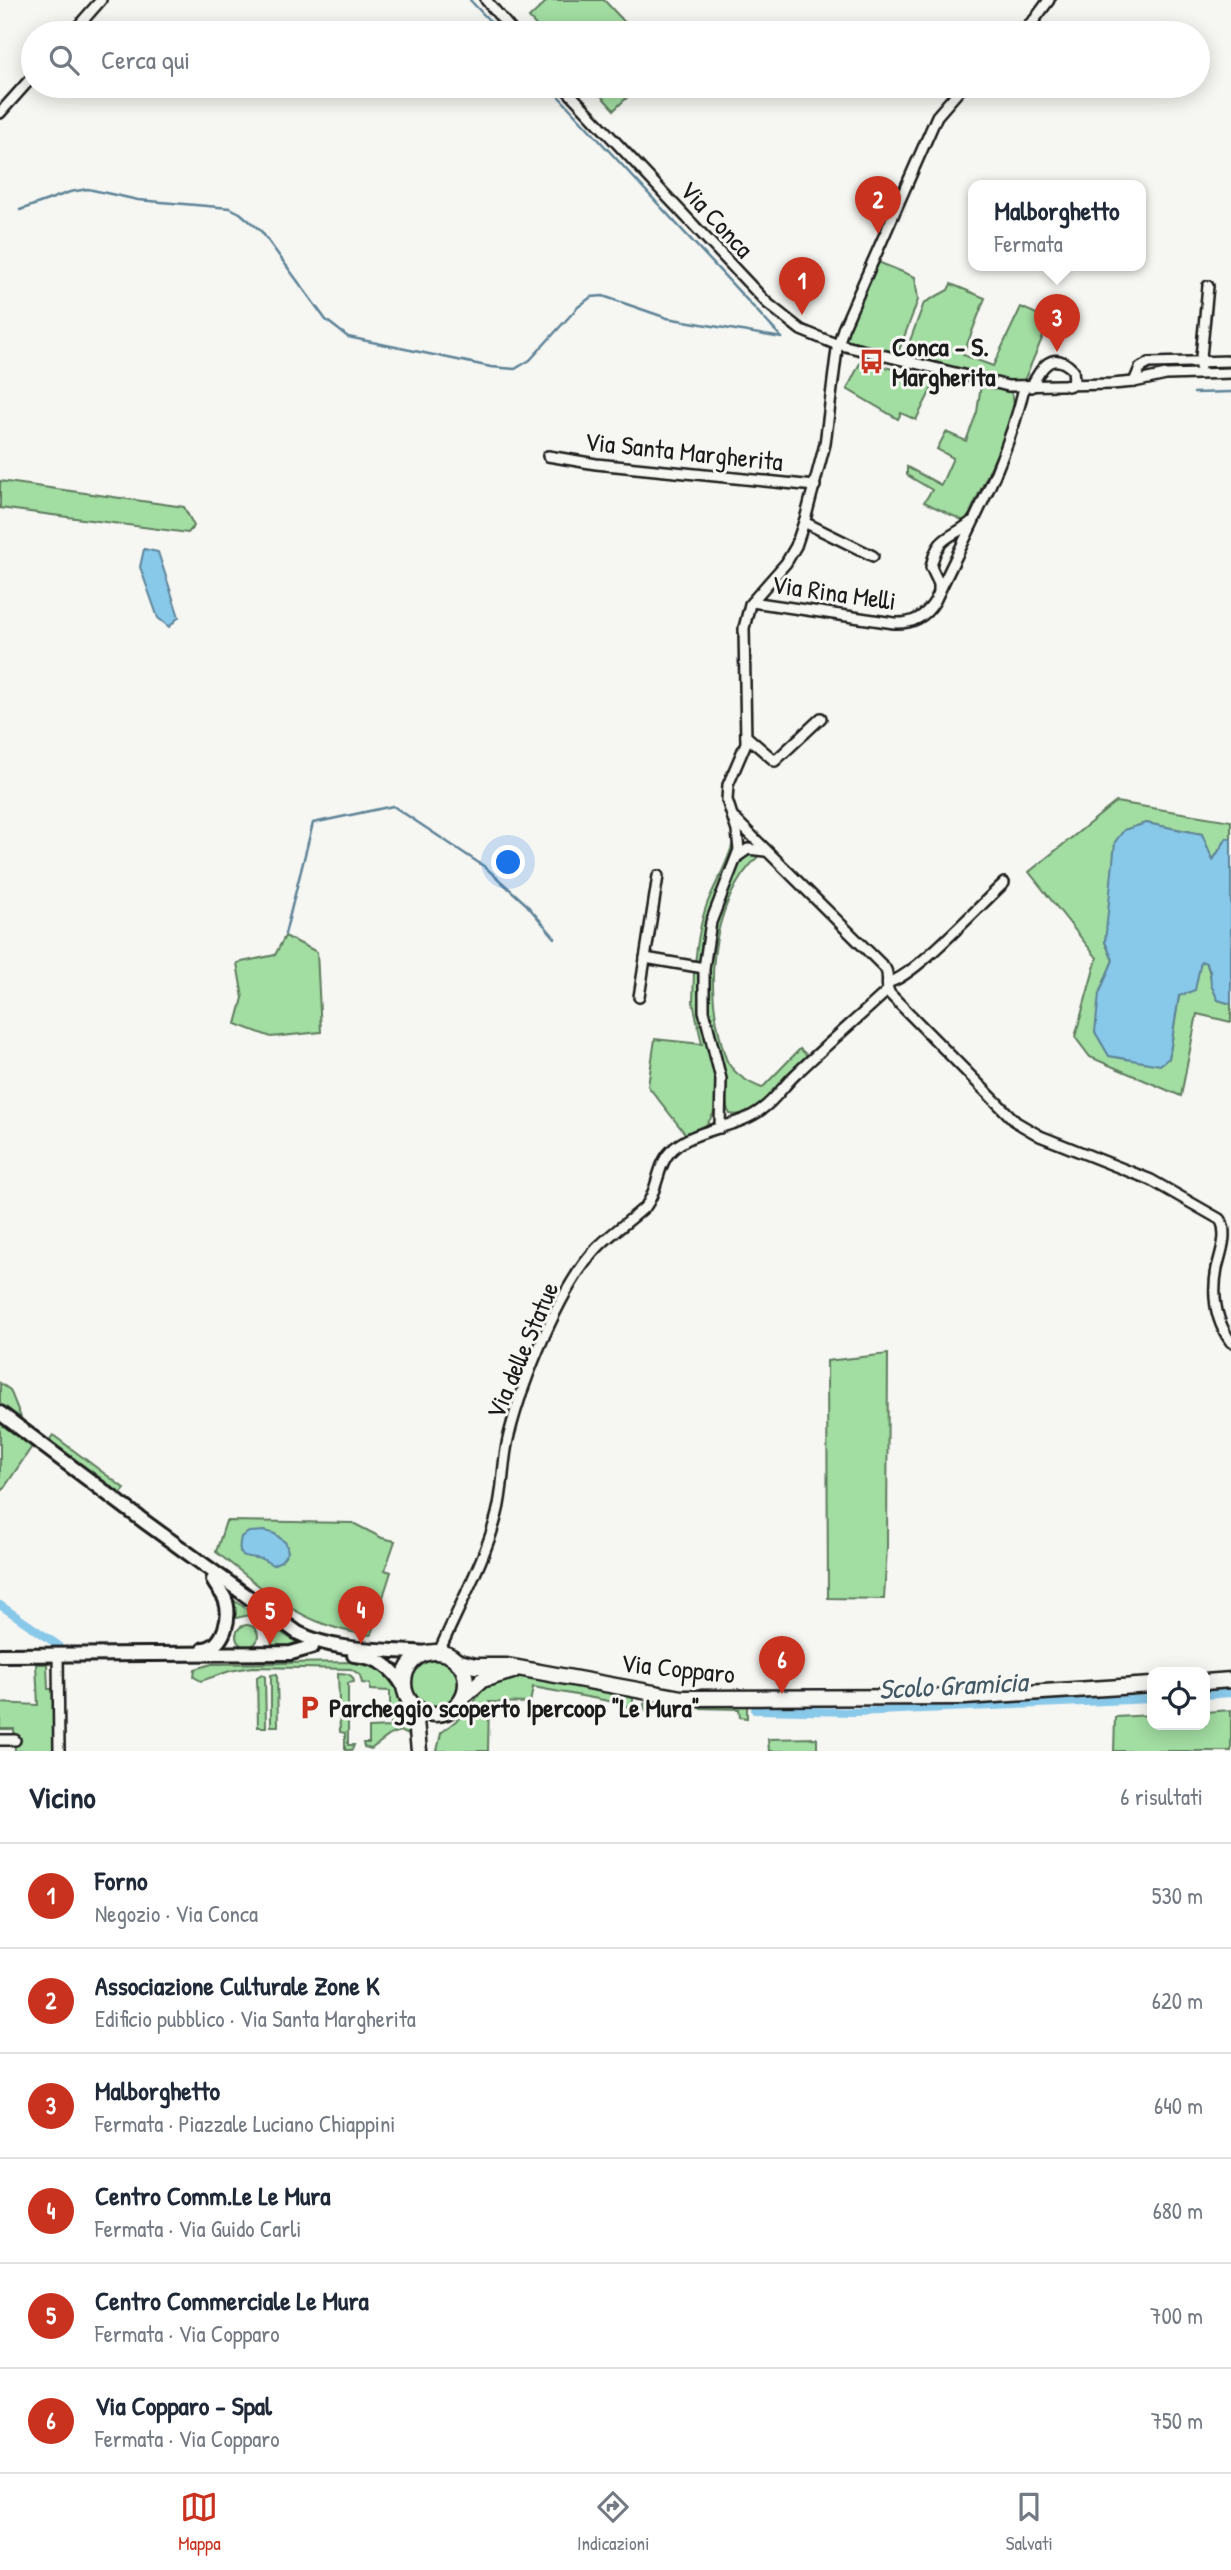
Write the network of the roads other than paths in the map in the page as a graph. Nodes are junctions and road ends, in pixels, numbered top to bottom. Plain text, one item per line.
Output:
1 (102, 0) edge
2 (485, 0) edge
3 (1049, 0) edge
4 (83, 21) edge
5 (503, 21) edge
6 (1033, 21) edge
7 (21, 89) edge
8 (574, 98) edge
9 (953, 98) edge
10 (0, 113) edge
11 (1208, 286) dead end
12 (838, 345) junction
13 (1231, 361) edge
14 (1200, 362) junction
15 (1199, 373) junction
16 (1231, 373) edge
17 (1134, 382) junction
18 (1068, 386) junction
19 (1027, 387) junction
20 (548, 456) dead end
21 (815, 486) junction
22 (972, 520) junction
23 (804, 522) junction
24 (873, 556) dead end
25 (939, 593) junction
26 (752, 602) junction
27 (821, 718) dead end
28 (746, 736) junction
29 (729, 810) junction
30 (752, 837) junction
31 (742, 843) junction
32 (765, 850) junction
33 (658, 876) dead end
34 (1004, 883) dead end
35 (645, 958) junction
36 (704, 968) junction
37 (888, 987) junction
38 (639, 997) dead end
39 (720, 1128) junction
40 (1231, 1228) edge
41 (1224, 1237) junction
42 (1231, 1342) edge
43 (0, 1413) edge
44 (145, 1522) junction
45 (213, 1580) junction
46 (312, 1647) junction
47 (88, 1653) junction
48 (433, 1653) junction
49 (58, 1654) junction
50 (0, 1655) edge
51 (456, 1661) junction
52 (535, 1672) junction
53 (1231, 1680) edge
54 (1210, 1682) edge
55 (1147, 1685) edge
56 (406, 1693) junction
57 (462, 1698) junction
58 (443, 1713) junction
59 (0, 1740) edge
60 (15, 1740) dead end
61 (419, 1750) edge
62 (59, 1751) edge

1 - 4 street
2 - 5 street
3 - 6 street
7 - 10 street
8 - 12 street, Via Conca
9 - 12 street, Via Santa Margherita
11 - 14 street
12 - 19 street, Via Conca
12 - 21 street, Via Santa Margherita
13 - 14 street
14 - 15 street
14 - 17 street
15 - 16 street, Via Conca
15 - 17 street, Via Conca
17 - 18 street, Via Conca
18 - 19 street, Via Conca
18 - 19 street
19 - 22 street
20 - 21 street, Via Santa Margherita
21 - 23 street, Via Santa Margherita
22 - 25 street
22 - 25 street
23 - 24 street
23 - 26 street, Via Santa Margherita
25 - 26 street, Via Rina Melli
26 - 28 street, Via Santa Margherita
27 - 28 street
28 - 29 street, Via Santa Margherita
29 - 30 street
29 - 31 street, Via Santa Margherita
30 - 31 street
30 - 32 street
31 - 32 street
31 - 36 street
32 - 37 street
33 - 35 street
34 - 37 street, Via delle Statue
35 - 36 street
35 - 38 street
36 - 39 street
37 - 39 street, Via delle Statue
37 - 41 street
39 - 48 street, Via delle Statue
40 - 41 street
41 - 42 street
43 - 44 main road
44 - 45 main road
44 - 48 main road
45 - 46 main road
45 - 47 main road
46 - 47 main road
46 - 56 main road
47 - 49 main road
48 - 51 main road, Via Copparo
48 - 56 main road
49 - 50 main road
49 - 62 street
51 - 52 main road, Via Copparo
51 - 57 main road
52 - 55 main road, Via Copparo
52 - 57 main road, Via Copparo
53 - 54 main road
56 - 58 main road
56 - 61 main road
57 - 58 main road, Via Copparo
58 - 61 main road, Via Copparo
59 - 60 street

